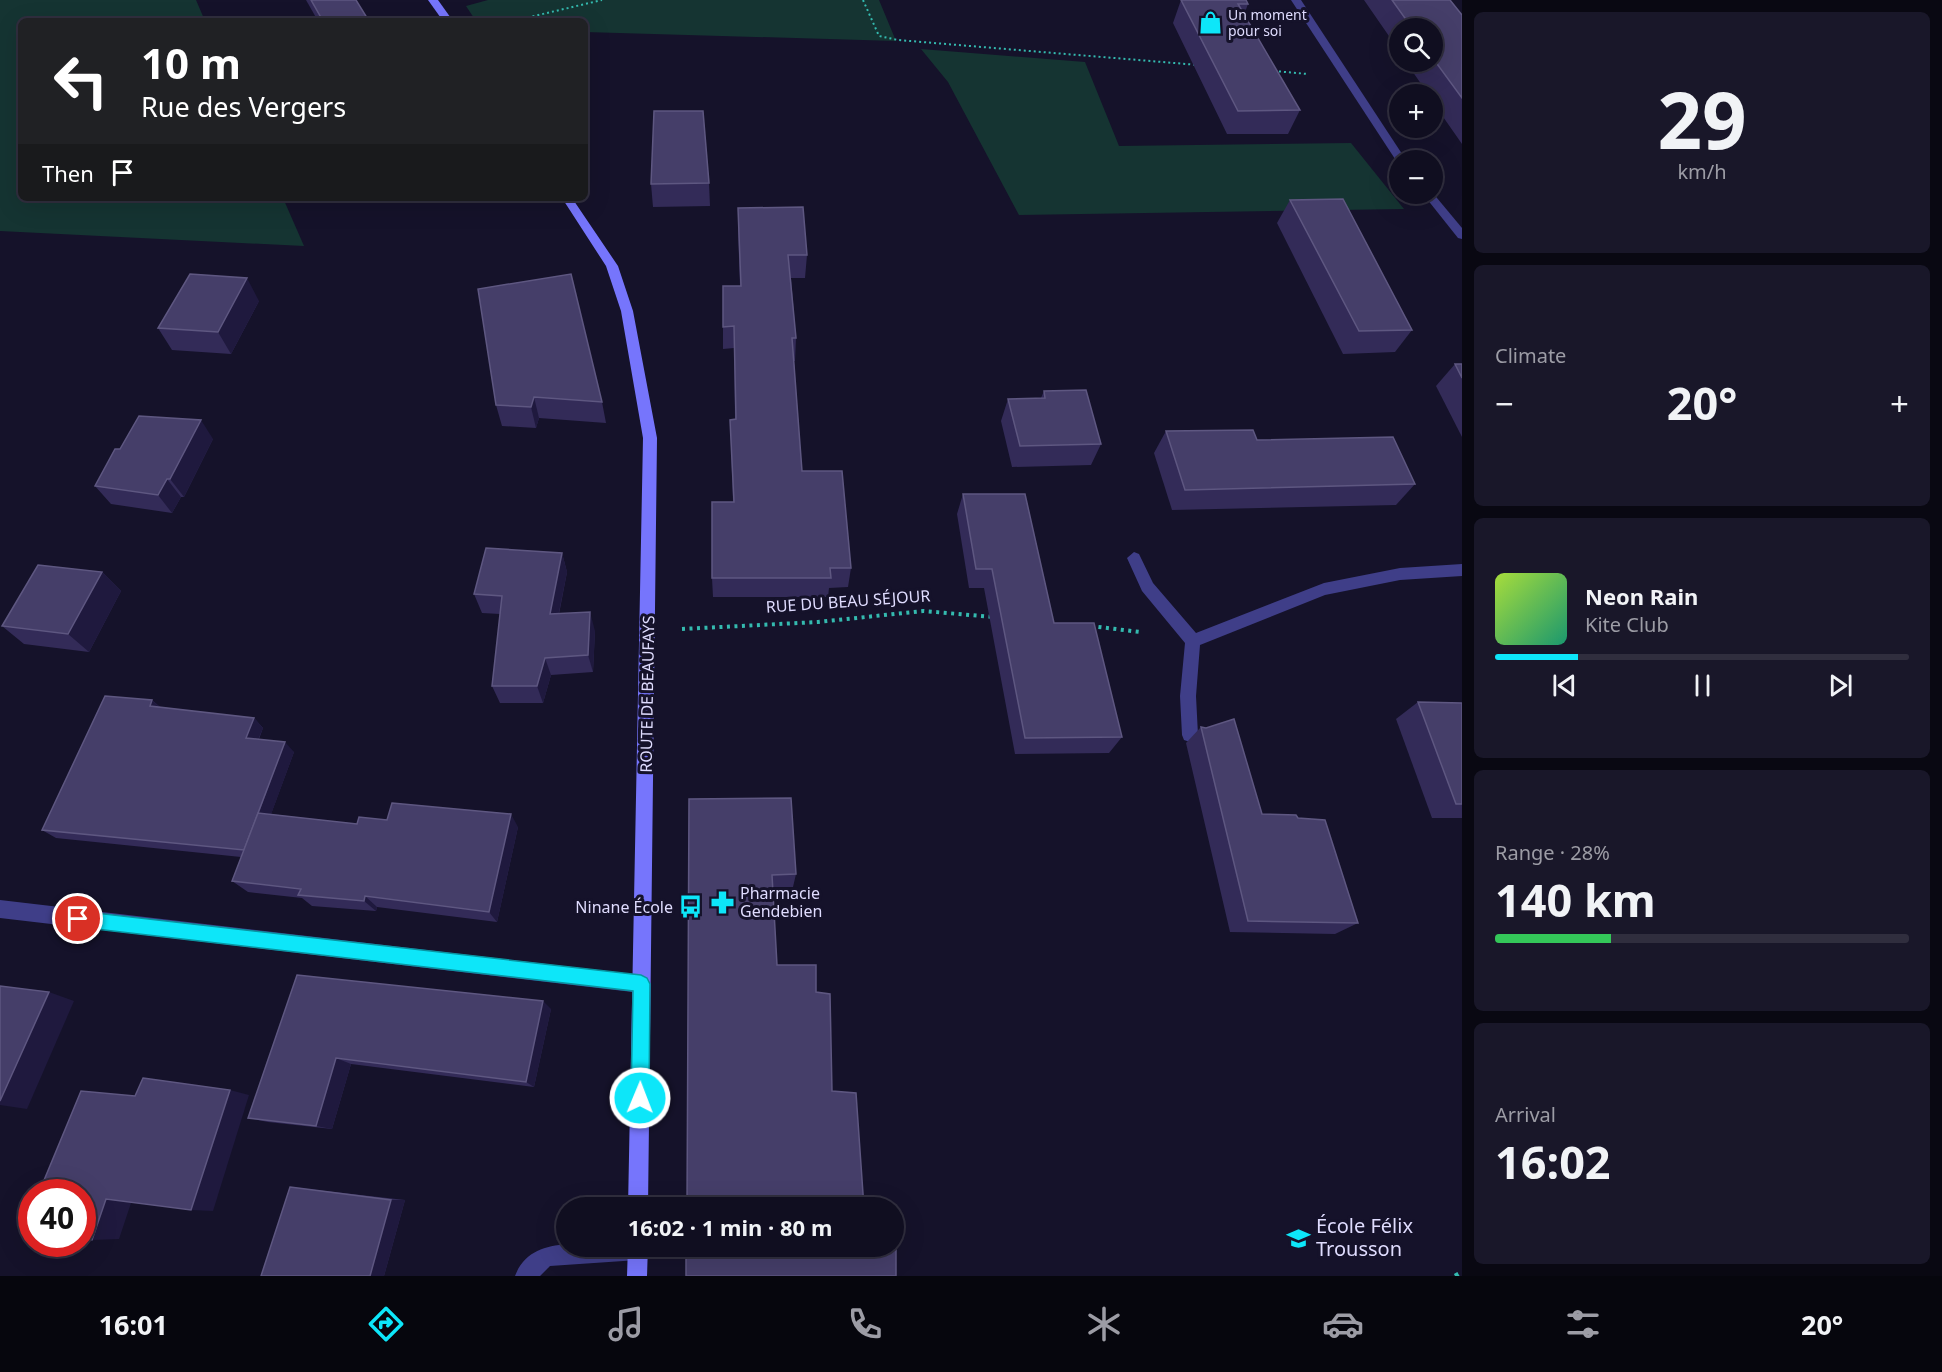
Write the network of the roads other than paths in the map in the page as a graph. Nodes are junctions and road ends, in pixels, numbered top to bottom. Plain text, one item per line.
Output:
1 (433, 0) edge
2 (1296, 0) edge
3 (446, 18) edge
4 (1394, 150) edge
5 (569, 201) edge
6 (1436, 204) edge
7 (1462, 235) edge
8 (1134, 558) dead end
9 (1462, 570) edge
10 (1193, 641) junction
11 (1190, 735) dead end
12 (0, 909) edge
13 (641, 984) junction
14 (638, 1197) edge
15 (556, 1256) edge
16 (638, 1257) edge
17 (525, 1276) edge
18 (638, 1276) edge

1 - 3 street
2 - 4 street
5 - 13 street, ROUTE DE BEAUFAYS
6 - 7 street
8 - 10 street
9 - 10 street
10 - 11 street
12 - 13 street
13 - 14 street, ROUTE DE BEAUFAYS
15 - 17 street
16 - 18 street

